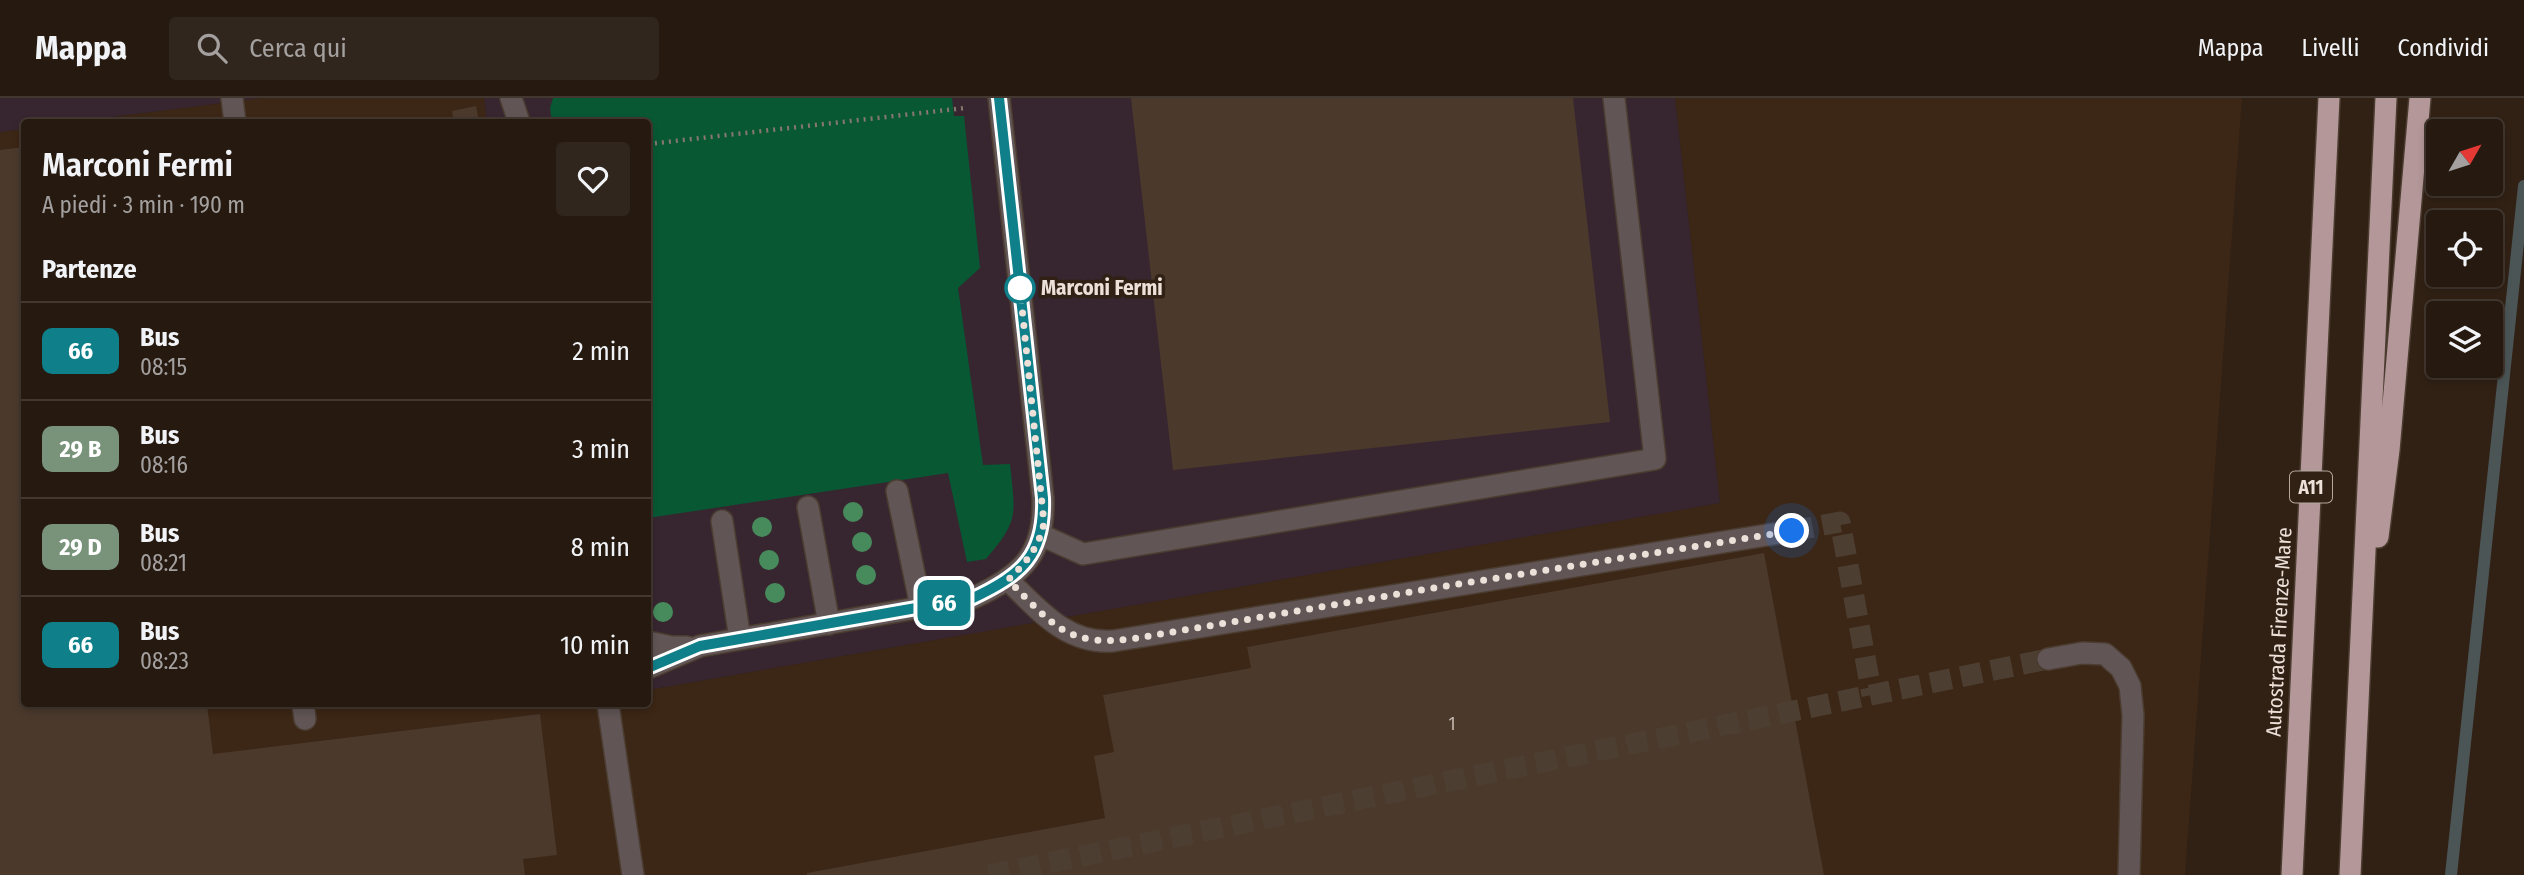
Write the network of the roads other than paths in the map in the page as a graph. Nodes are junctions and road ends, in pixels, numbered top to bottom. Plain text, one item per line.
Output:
1 (232, 98) edge
2 (511, 98) edge
3 (528, 98) edge
4 (999, 98) edge
5 (1614, 98) edge
6 (2329, 98) edge
7 (2386, 98) edge
8 (2420, 98) edge
9 (235, 119) edge
10 (518, 119) edge
11 (525, 119) edge
12 (897, 491) dead end
13 (807, 507) dead end
14 (722, 521) dead end
15 (1792, 531) tunnel mouth
16 (1041, 535) junction
17 (1008, 580) junction
18 (921, 607) junction
19 (829, 624) junction
20 (740, 639) junction
21 (651, 643) edge
22 (700, 646) junction
23 (2048, 659) tunnel mouth
24 (651, 667) edge
25 (2359, 678) junction
26 (609, 707) edge
27 (633, 875) edge
28 (2129, 875) edge
29 (2292, 875) edge
30 (2350, 875) edge

1 - 9 street
2 - 10 street
3 - 11 street
4 - 16 street
5 - 16 street
6 - 29 highway, Autostrada Firenze-Mare / A11
7 - 25 highway
8 - 25 highway
12 - 18 street
13 - 19 street
14 - 20 street
15 - 17 street
16 - 17 street
17 - 18 street
18 - 19 street
19 - 20 street
20 - 22 street
21 - 22 street
22 - 24 street
23 - 28 street
25 - 30 highway
26 - 27 street

